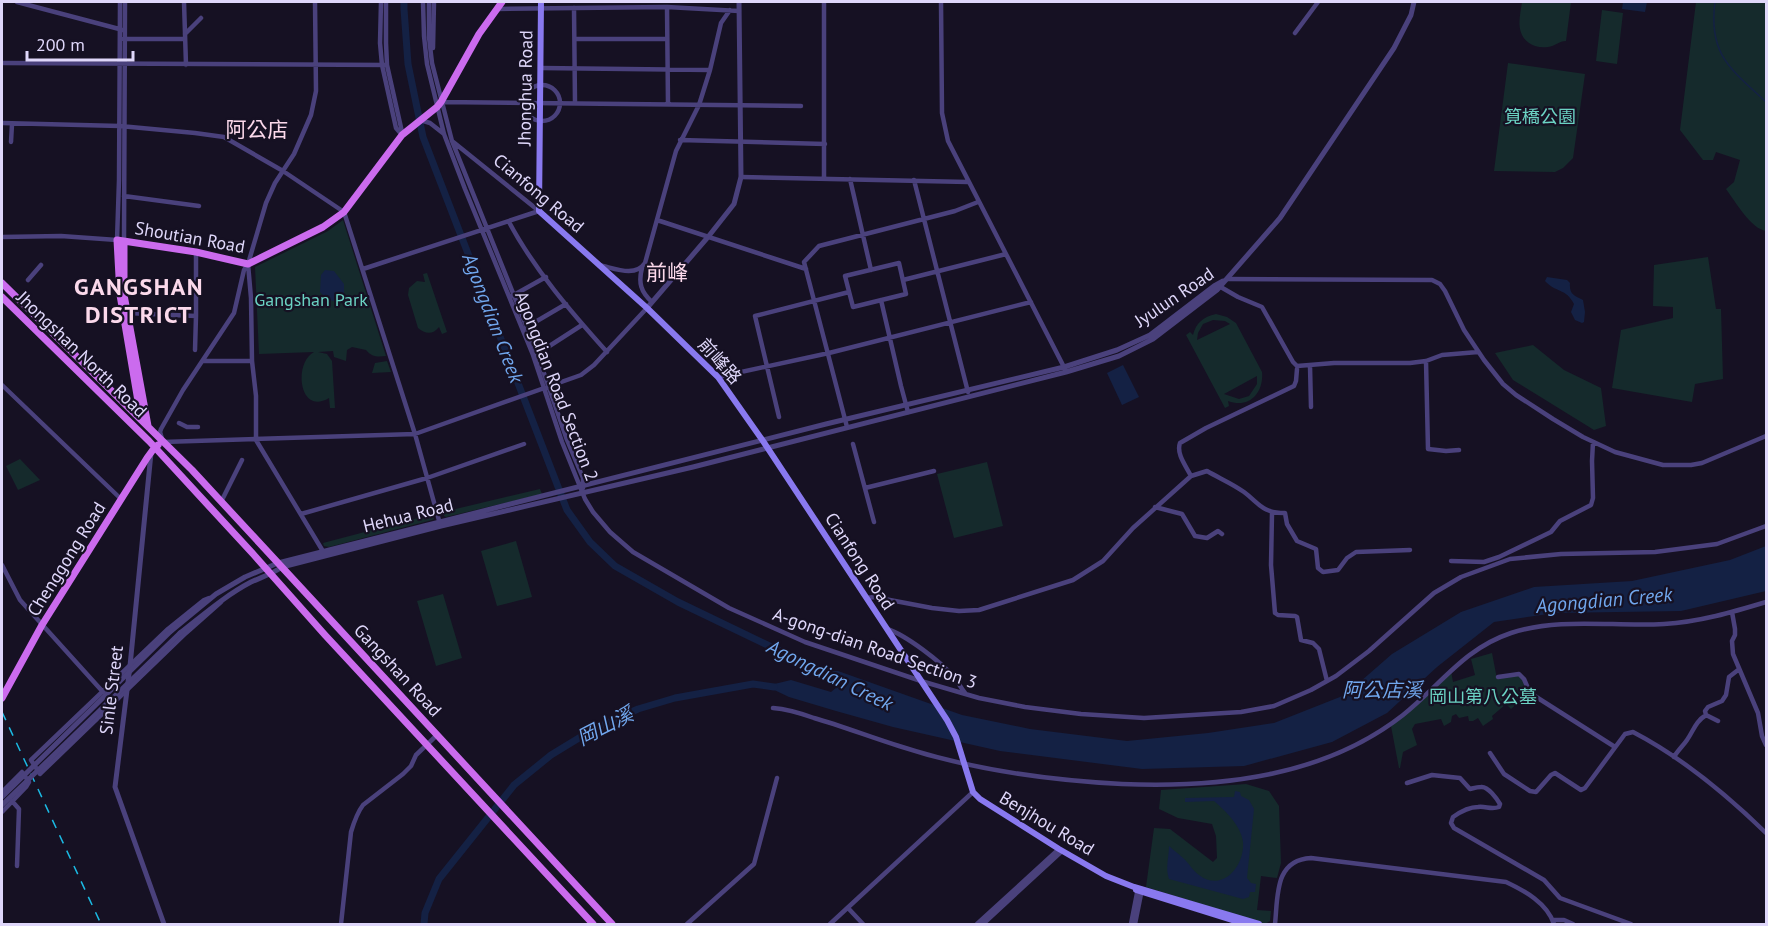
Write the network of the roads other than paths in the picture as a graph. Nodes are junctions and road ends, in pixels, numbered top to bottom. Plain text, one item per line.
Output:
1 (17, 2) edge
2 (120, 2) edge
3 (125, 2) edge
4 (184, 2) edge
5 (315, 2) edge
6 (381, 2) edge
7 (386, 2) edge
8 (423, 2) edge
9 (429, 2) edge
10 (434, 2) edge
11 (502, 2) edge
12 (739, 2) edge
13 (824, 2) edge
14 (941, 2) edge
15 (1318, 2) edge
16 (1414, 2) edge
17 (541, 5) edge
18 (667, 7) junction
19 (574, 8) junction
20 (497, 9) junction
21 (730, 10) junction
22 (739, 10) junction
23 (201, 18) dead end
24 (123, 30) junction
25 (1295, 33) dead end
26 (185, 36) junction
27 (123, 39) junction
28 (574, 39) junction
29 (667, 39) junction
30 (433, 48) dead end
31 (2, 63) edge
32 (123, 65) junction
33 (186, 65) junction
34 (316, 65) junction
35 (385, 65) junction
36 (541, 68) junction
37 (575, 69) junction
38 (668, 69) junction
39 (710, 70) junction
40 (540, 85) junction
41 (523, 103) junction
42 (540, 103) junction
43 (560, 103) junction
44 (575, 104) junction
45 (668, 104) junction
46 (439, 105) junction
47 (699, 105) junction
48 (741, 105) junction
49 (801, 106) dead end
50 (420, 120) junction
51 (540, 122) junction
52 (2, 123) edge
53 (12, 123) junction
54 (122, 127) junction
55 (444, 134) junction
56 (402, 135) junction
57 (452, 141) junction
58 (680, 141) junction
59 (10, 142) dead end
60 (741, 142) junction
61 (825, 144) junction
62 (283, 171) junction
63 (741, 177) junction
64 (824, 178) junction
65 (850, 179) junction
66 (914, 180) junction
67 (968, 182) junction
68 (467, 188) junction
69 (124, 196) junction
70 (978, 202) junction
71 (200, 206) dead end
72 (539, 211) junction
73 (344, 212) junction
74 (924, 219) junction
75 (657, 220) junction
76 (509, 222) junction
77 (485, 230) junction
78 (862, 235) junction
79 (2, 237) edge
80 (708, 237) junction
81 (120, 241) junction
82 (196, 252) junction
83 (1006, 254) junction
84 (248, 264) junction
85 (40, 265) dead end
86 (598, 265) junction
87 (643, 266) junction
88 (806, 269) junction
89 (363, 270) junction
90 (871, 270) junction
91 (936, 272) junction
92 (546, 277) junction
93 (1227, 279) junction
94 (28, 280) dead end
95 (903, 280) junction
96 (2, 283) edge
97 (1219, 286) junction
98 (849, 292) junction
99 (2, 297) edge
100 (511, 297) junction
101 (881, 300) junction
102 (652, 302) junction
103 (815, 302) junction
104 (1031, 302) junction
105 (566, 304) junction
106 (646, 308) junction
107 (127, 312) junction
108 (196, 316) junction
109 (950, 322) junction
110 (582, 324) junction
111 (524, 328) junction
112 (890, 337) junction
113 (195, 350) dead end
114 (607, 352) junction
115 (1478, 352) junction
116 (829, 353) junction
117 (535, 354) junction
118 (252, 360) junction
119 (203, 361) junction
120 (1426, 361) junction
121 (767, 366) junction
122 (1310, 366) junction
123 (1297, 369) dead end
124 (1065, 370) junction
125 (718, 377) junction
126 (2, 385) edge
127 (544, 388) junction
128 (969, 394) junction
129 (907, 405) junction
130 (1311, 407) dead end
131 (908, 412) junction
132 (779, 417) dead end
133 (141, 420) junction
134 (179, 423) dead end
135 (846, 424) junction
136 (148, 427) junction
137 (198, 427) dead end
138 (142, 434) junction
139 (414, 434) junction
140 (1767, 436) edge
141 (256, 440) junction
142 (149, 441) junction
143 (763, 441) junction
144 (163, 442) junction
145 (1593, 442) junction
146 (524, 444) dead end
147 (853, 444) dead end
148 (768, 448) junction
149 (153, 449) junction
150 (1459, 450) dead end
151 (242, 460) dead end
152 (934, 471) dead end
153 (1191, 476) junction
154 (427, 478) junction
155 (865, 488) junction
156 (580, 490) junction
157 (121, 499) junction
158 (221, 502) junction
159 (1155, 507) junction
160 (1272, 513) junction
161 (302, 514) junction
162 (874, 522) dead end
163 (441, 524) junction
164 (1767, 526) edge
165 (1222, 534) dead end
166 (1410, 550) dead end
167 (324, 554) junction
168 (1451, 561) dead end
169 (2, 565) edge
170 (280, 565) junction
171 (268, 571) junction
172 (212, 597) junction
173 (867, 598) junction
174 (222, 601) junction
175 (1767, 602) edge
176 (1732, 612) junction
177 (42, 625) junction
178 (887, 629) junction
179 (158, 639) junction
180 (168, 650) junction
181 (130, 666) junction
182 (1738, 670) junction
183 (1498, 677) dead end
184 (921, 681) junction
185 (1327, 681) junction
186 (127, 689) junction
187 (104, 692) junction
188 (965, 694) junction
189 (2, 698) edge
190 (773, 708) dead end
191 (1706, 715) junction
192 (1718, 721) dead end
193 (437, 735) junction
194 (426, 745) junction
195 (1767, 745) edge
196 (1615, 747) junction
197 (1490, 753) dead end
198 (963, 757) joint
199 (1674, 757) junction
200 (966, 766) junction
201 (777, 778) dead end
202 (1407, 783) dead end
203 (2, 792) edge
204 (974, 792) junction
205 (2, 797) edge
206 (12, 801) junction
207 (2, 805) edge
208 (2, 812) edge
209 (1767, 833) edge
210 (1060, 850) junction
211 (17, 866) dead end
212 (1138, 890) junction
213 (848, 909) junction
214 (1554, 922) edge
215 (164, 924) edge
216 (341, 924) edge
217 (593, 924) edge
218 (612, 924) edge
219 (687, 924) edge
220 (830, 924) edge
221 (863, 924) edge
222 (977, 924) edge
223 (983, 924) edge
224 (1133, 924) edge
225 (1245, 924) edge
226 (1259, 924) edge
227 (1275, 924) edge
228 (1573, 924) edge
229 (1631, 924) edge

1 - 24 street
2 - 24 street
3 - 24 street
4 - 26 street
5 - 34 street
6 - 35 street
7 - 35 street
8 - 46 street, Agongdian Road Section 2
9 - 46 street, Agongdian Road Section 2
10 - 30 street
11 - 20 main road
12 - 22 street
13 - 61 street
14 - 67 street
15 - 25 street
16 - 93 street
17 - 19 street
17 - 20 street
17 - 36 main road, Jhonghua Road
18 - 19 street
18 - 21 street
18 - 29 street
19 - 28 street
20 - 46 main road
21 - 22 street
21 - 39 street
22 - 48 street
23 - 26 street
24 - 27 street
26 - 27 street
26 - 33 street
27 - 32 street
28 - 29 street
28 - 37 street
29 - 38 street
31 - 32 street
32 - 33 street
32 - 54 street
33 - 34 street
34 - 35 street
34 - 62 street
35 - 56 street
36 - 37 street
36 - 40 main road, Jhonghua Road
37 - 38 street
37 - 44 street
38 - 39 street
38 - 45 street
39 - 47 street
40 - 41 street
40 - 42 main road, Jhonghua Road
40 - 43 street
41 - 42 street
41 - 46 street
41 - 51 street
42 - 43 street
42 - 51 main road, Jhonghua Road
43 - 44 street
43 - 51 street
44 - 45 street
45 - 47 street
46 - 50 main road, Shoutian Road
46 - 55 street, Agongdian Road Section 2
46 - 57 street, Agongdian Road Section 2
47 - 48 street
47 - 58 street
48 - 49 street
48 - 60 street
50 - 55 street, Cianfong Road
50 - 56 main road, Shoutian Road
51 - 72 main road, Jhonghua Road
52 - 53 street
53 - 54 street
53 - 59 street
54 - 62 street
54 - 69 street
54 - 81 street
55 - 57 street, Cianfong Road
55 - 68 street, Agongdian Road Section 2
56 - 73 main road, Shoutian Road
57 - 68 street, Agongdian Road Section 2
57 - 72 street, Cianfong Road
58 - 60 street
58 - 75 street
60 - 61 street
60 - 63 street
61 - 64 street
62 - 73 street
62 - 84 street
63 - 64 street
63 - 80 street
64 - 65 street
65 - 66 street
65 - 78 street
66 - 67 street
66 - 74 street
67 - 70 street
68 - 77 street, Agongdian Road Section 2
69 - 71 street
69 - 81 street
70 - 74 street
70 - 83 street
72 - 76 street
72 - 86 main road, Cianfong Road
73 - 84 main road, Shoutian Road
73 - 89 street
74 - 78 street
74 - 91 street
75 - 80 street
75 - 87 street
76 - 77 street
76 - 92 street
77 - 89 street
77 - 100 street, Agongdian Road Section 2
78 - 88 street
78 - 90 street
79 - 81 street
80 - 88 street
80 - 102 street
81 - 82 main road, Shoutian Road
81 - 107 main road
81 - 133 main road
82 - 84 main road, Shoutian Road
82 - 108 street
83 - 91 street
83 - 104 street
84 - 118 street
84 - 119 street
85 - 94 street
86 - 87 street
86 - 106 main road, Cianfong Road
87 - 102 street
88 - 103 street
89 - 139 street
90 - 95 street
90 - 98 street
91 - 95 street
91 - 109 street
92 - 100 street
92 - 105 street
93 - 97 street, Jyulun Road
93 - 115 street
95 - 101 street
96 - 133 main road, Jhongshan North Road
97 - 122 street
97 - 124 street, Jyulun Road
98 - 101 street
98 - 103 street
99 - 138 main road, Jhongshan North Road
100 - 111 street, Agongdian Road Section 2
101 - 112 street
102 - 106 street
103 - 116 street
103 - 121 street
104 - 109 street
104 - 124 street
105 - 110 street
105 - 111 street
106 - 114 street
106 - 125 main road, 前峰路
107 - 108 street
107 - 136 main road
108 - 113 street
109 - 112 street
109 - 128 street
110 - 114 street
110 - 117 street
111 - 117 street, Agongdian Road Section 2
112 - 116 street
112 - 129 street
114 - 127 street
115 - 120 street
115 - 145 street
116 - 121 street
116 - 135 street
117 - 127 street, Agongdian Road Section 2
118 - 119 street
118 - 141 street
119 - 144 street
120 - 122 street
120 - 150 street
121 - 125 street
121 - 132 street
122 - 130 street
123 - 153 street
124 - 128 street, Jyulun Road
125 - 143 main road, 前峰路
126 - 157 street
127 - 139 street
127 - 156 street, Agongdian Road Section 2
128 - 129 street, Jyulun Road
128 - 131 street, Jyulun Road
129 - 131 street
129 - 135 street, Jyulun Road
131 - 135 street, Jyulun Road
133 - 136 main road, Jhongshan North Road
133 - 138 main road
134 - 137 street
135 - 143 street, Jyulun Road
135 - 148 street, Jyulun Road
136 - 142 main road
136 - 144 main road, Gangshan Road
138 - 142 main road, Gangshan Road
139 - 141 street
139 - 154 street
140 - 145 street
141 - 144 street
141 - 161 street
142 - 149 main road, Gangshan Road
143 - 148 main road, 前峰路
143 - 156 street
144 - 149 main road, Chenggong Road
144 - 158 main road, Gangshan Road
145 - 168 street
146 - 154 street
147 - 155 street
148 - 156 street
148 - 173 main road, Cianfong Road
149 - 157 main road, Chenggong Road
149 - 171 main road, Gangshan Road
149 - 181 street, Sinle Street
151 - 158 street
152 - 155 street
153 - 159 street
153 - 160 street
154 - 161 street
154 - 163 street
155 - 162 street
156 - 163 street, Hehua Road
156 - 184 street, A-gong-dian Road Section 3
157 - 177 main road, Chenggong Road
158 - 170 main road, Gangshan Road
159 - 165 street
159 - 173 street
160 - 166 street
160 - 185 street
161 - 167 street
163 - 167 street, Hehua Road
164 - 185 street, A-gong-dian Road Section 3
167 - 170 street, Hehua Road
169 - 177 street
170 - 171 street, Hehua Road
170 - 193 main road, Gangshan Road
171 - 172 street
171 - 174 street
171 - 194 main road, Gangshan Road
172 - 179 street
172 - 205 street, bridge
173 - 178 main road, Cianfong Road
174 - 180 street
174 - 207 street, bridge
175 - 176 street
176 - 182 street
176 - 200 street
177 - 187 street
177 - 189 main road, Chenggong Road
178 - 184 main road, Cianfong Road
178 - 188 street
179 - 180 street
179 - 181 street
180 - 186 street
181 - 186 street, Sinle Street
181 - 187 street
182 - 191 street
182 - 195 street
183 - 196 street
184 - 188 street, A-gong-dian Road Section 3
184 - 198 main road, Cianfong Road
185 - 188 street, A-gong-dian Road Section 3
186 - 187 street
186 - 215 street, Sinle Street
190 - 200 street
191 - 192 street
191 - 199 street
193 - 194 street
193 - 218 main road, Gangshan Road
194 - 216 street
194 - 217 main road, Gangshan Road
196 - 197 street
196 - 199 street
198 - 200 main road, Benjhou Road
199 - 209 street
200 - 204 main road, Benjhou Road
201 - 219 street
202 - 229 street
203 - 206 street
204 - 210 main road, Benjhou Road
204 - 213 street
206 - 208 street
206 - 211 street
210 - 212 main road, Benjhou Road
210 - 222 street
210 - 223 street
212 - 224 street
212 - 225 main road, Benjhou Road
212 - 226 main road, Benjhou Road
213 - 220 street
213 - 221 street
214 - 227 street
214 - 228 street

